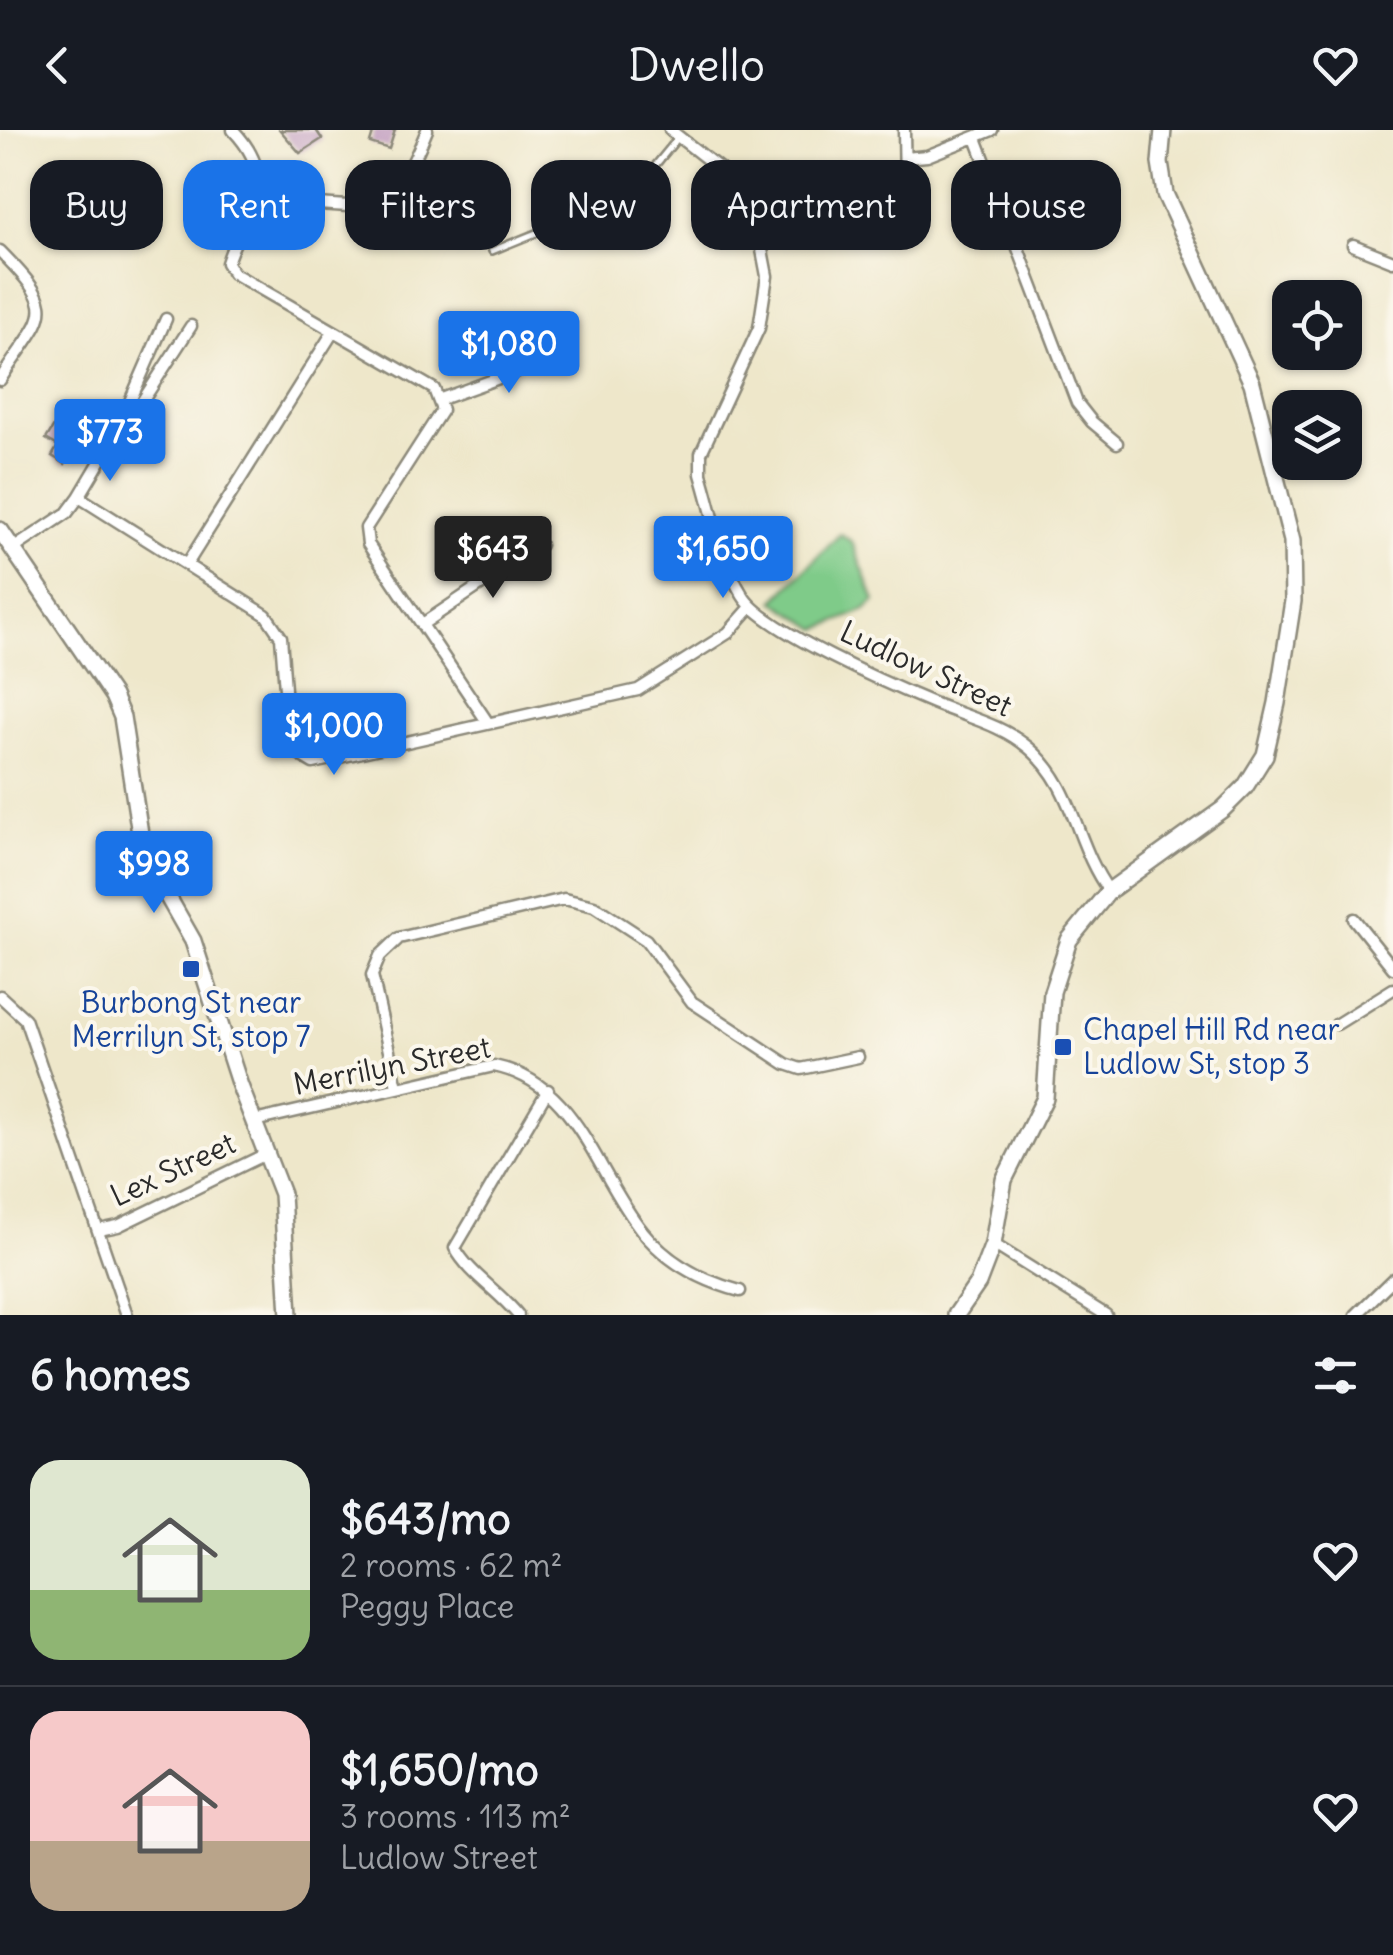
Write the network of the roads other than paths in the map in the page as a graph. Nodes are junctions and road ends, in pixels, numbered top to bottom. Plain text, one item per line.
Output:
1 (233, 130) edge
2 (427, 130) edge
3 (904, 130) edge
4 (992, 130) edge
5 (1163, 130) edge
6 (675, 134) edge
7 (976, 138) junction
8 (905, 158) joint
9 (255, 160) edge
10 (325, 204) edge
11 (1352, 245) dead end
12 (232, 250) edge
13 (0, 251) edge
14 (492, 252) dead end
15 (1393, 261) edge
16 (166, 318) dead end
17 (191, 326) dead end
18 (333, 332) junction
19 (562, 356) dead end
20 (0, 380) edge
21 (442, 399) junction
22 (1117, 444) dead end
23 (107, 450) junction
24 (80, 497) junction
25 (0, 530) edge
26 (540, 545) dead end
27 (13, 549) junction
28 (187, 564) junction
29 (752, 608) junction
30 (424, 623) junction
31 (488, 723) junction
32 (1109, 891) junction
33 (1354, 919) dead end
34 (1393, 968) edge
35 (1393, 988) edge
36 (0, 996) edge
37 (1338, 1024) dead end
38 (858, 1057) dead end
39 (397, 1087) junction
40 (548, 1090) junction
41 (254, 1121) junction
42 (268, 1153) junction
43 (99, 1230) junction
44 (993, 1244) junction
45 (1393, 1279) edge
46 (740, 1291) dead end
47 (128, 1315) edge
48 (289, 1315) edge
49 (518, 1315) edge
50 (956, 1315) edge
51 (1106, 1315) edge
52 (1356, 1315) edge

1 - 9 street
2 - 10 street
3 - 8 street
4 - 7 street
5 - 32 main road
6 - 14 lane
6 - 29 street, Ludlow Street
7 - 8 street
7 - 22 street
11 - 15 street
12 - 18 street
13 - 20 street
16 - 23 street
17 - 23 street
18 - 21 street
18 - 28 street
19 - 21 street
21 - 30 street
23 - 24 street
24 - 27 street
24 - 28 street
25 - 27 main road
26 - 30 street
27 - 41 main road
28 - 31 street
29 - 31 street
29 - 32 street, Ludlow Street
30 - 31 street
32 - 44 main road
33 - 34 street
35 - 37 street
36 - 43 street
38 - 39 street
39 - 40 street, Merrilyn Street
39 - 41 street, Merrilyn Street
40 - 46 street, Merrilyn Street
40 - 49 street
41 - 42 main road
42 - 43 street, Lex Street
42 - 48 main road
43 - 47 street
44 - 50 main road
44 - 51 street
45 - 52 street

